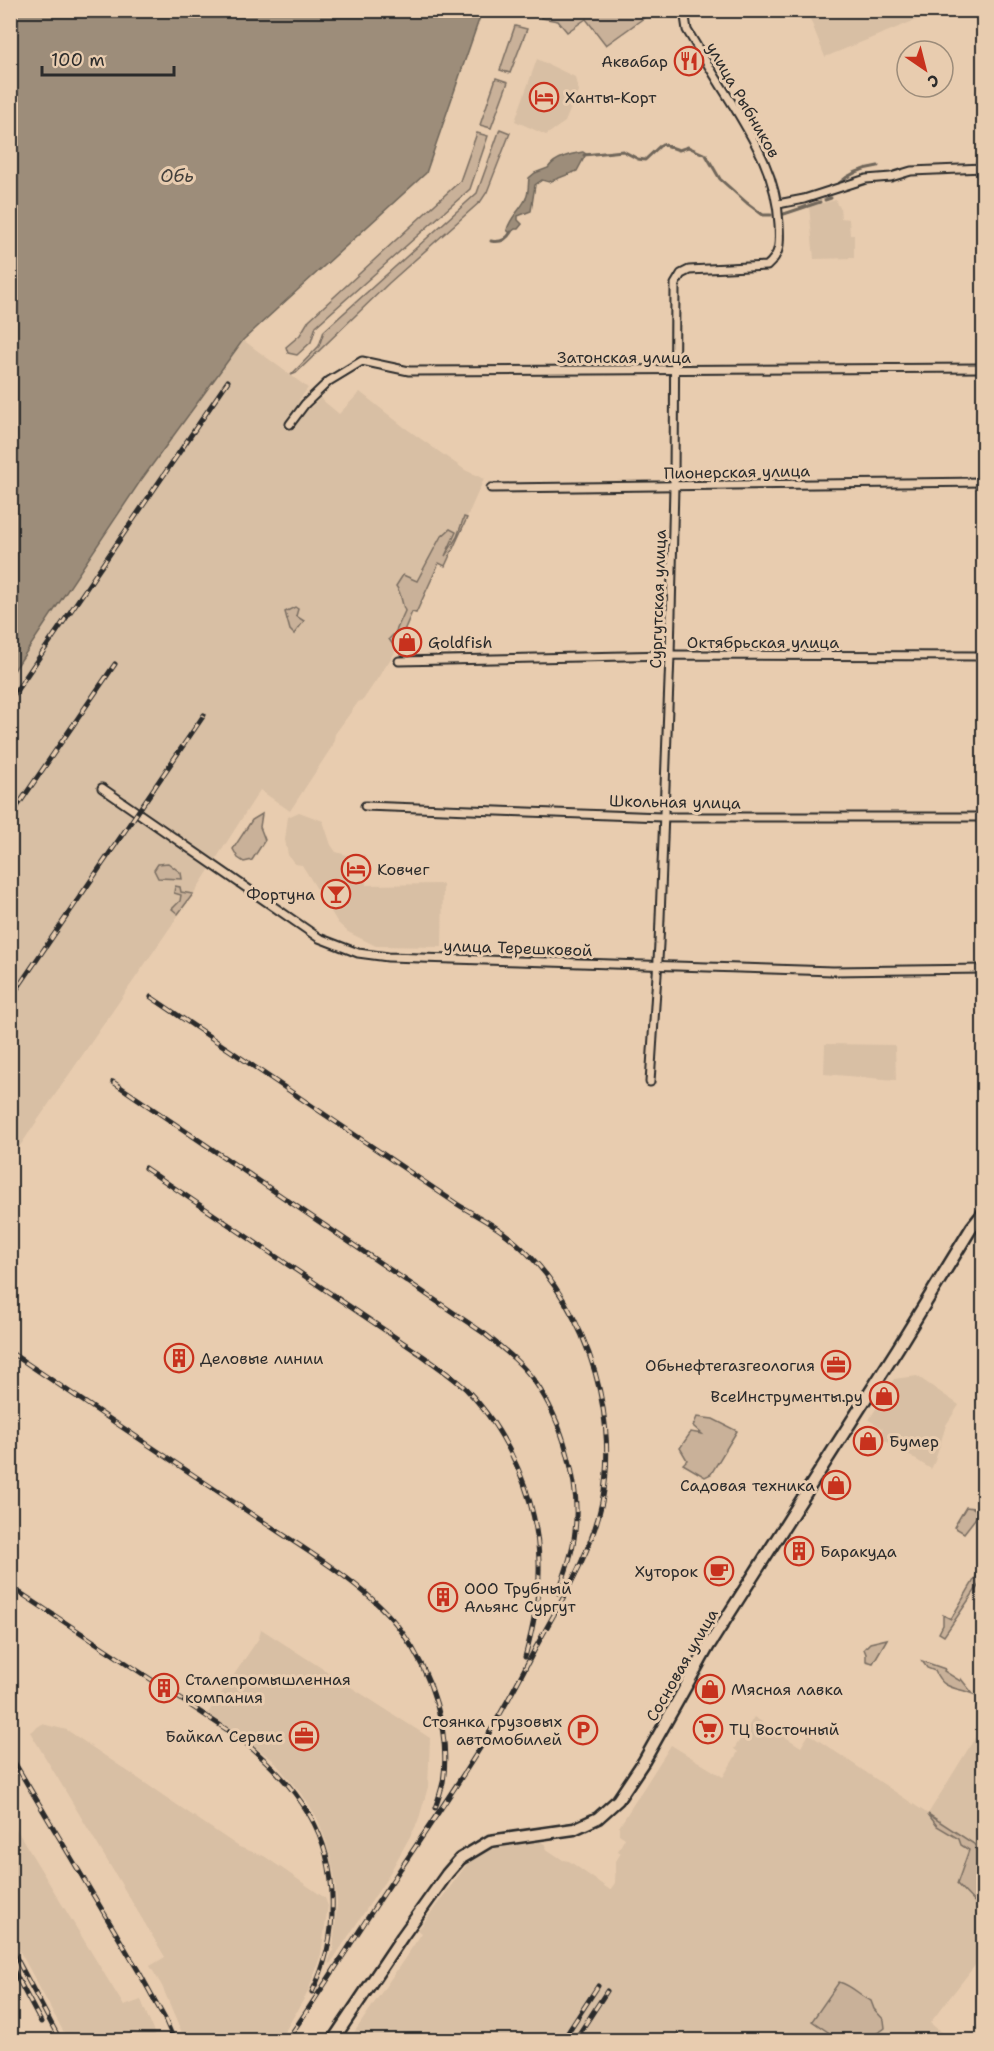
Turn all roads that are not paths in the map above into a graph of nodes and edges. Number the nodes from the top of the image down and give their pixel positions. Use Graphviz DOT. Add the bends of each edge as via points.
graph roads {
  1 [pos="684,10"];
  2 [pos="984,168"];
  3 [pos="778,204"];
  4 [pos="984,368"];
  5 [pos="674,371"];
  6 [pos="290,424"];
  7 [pos="984,482"];
  8 [pos="674,486"];
  9 [pos="491,488"];
  10 [pos="670,655"];
  11 [pos="984,656"];
  12 [pos="399,661"];
  13 [pos="102,788"];
  14 [pos="365,806"];
  15 [pos="662,817"];
  16 [pos="984,817"];
  17 [pos="657,966"];
  18 [pos="984,969"];
  19 [pos="650,1082"];
  20 [pos="983,1210"];
  21 [pos="333,2040"];
  1 -- 3 [label="street, улица Рыбников" via="687,30 761,152"];
  2 -- 3 [label="street" via="911,171 866,179"];
  3 -- 5 [label="street, Сургутская улица" via="780,245 777,258 768,266 690,270 681,274 674,294"];
  4 -- 5 [label="street, Затонская улица"];
  5 -- 6 [label="street, Затонская улица" via="409,371 362,361 329,381"];
  5 -- 8 [label="street, Сургутская улица"];
  7 -- 8 [label="street, Пионерская улица"];
  8 -- 9 [label="street, Пионерская улица"];
  8 -- 10 [label="street, Сургутская улица"];
  10 -- 11 [label="street, Октябрьская улица"];
  10 -- 12 [label="street, Октябрьская улица"];
  10 -- 15 [label="street, Сургутская улица"];
  13 -- 17 [label="street, улица Терешковой" via="292,921 333,945 388,957"];
  14 -- 15 [label="street, Школьная улица"];
  15 -- 16 [label="street, Школьная улица"];
  15 -- 17 [label="street, Сургутская улица"];
  17 -- 18 [label="street, улица Терешковой" via="833,971"];
  17 -- 19 [label="street, Сургутская улица"];
  20 -- 21 [label="main road, Сосновая улица" via="708,1647 618,1800 598,1818 574,1829 490,1841 460,1858"];
}
